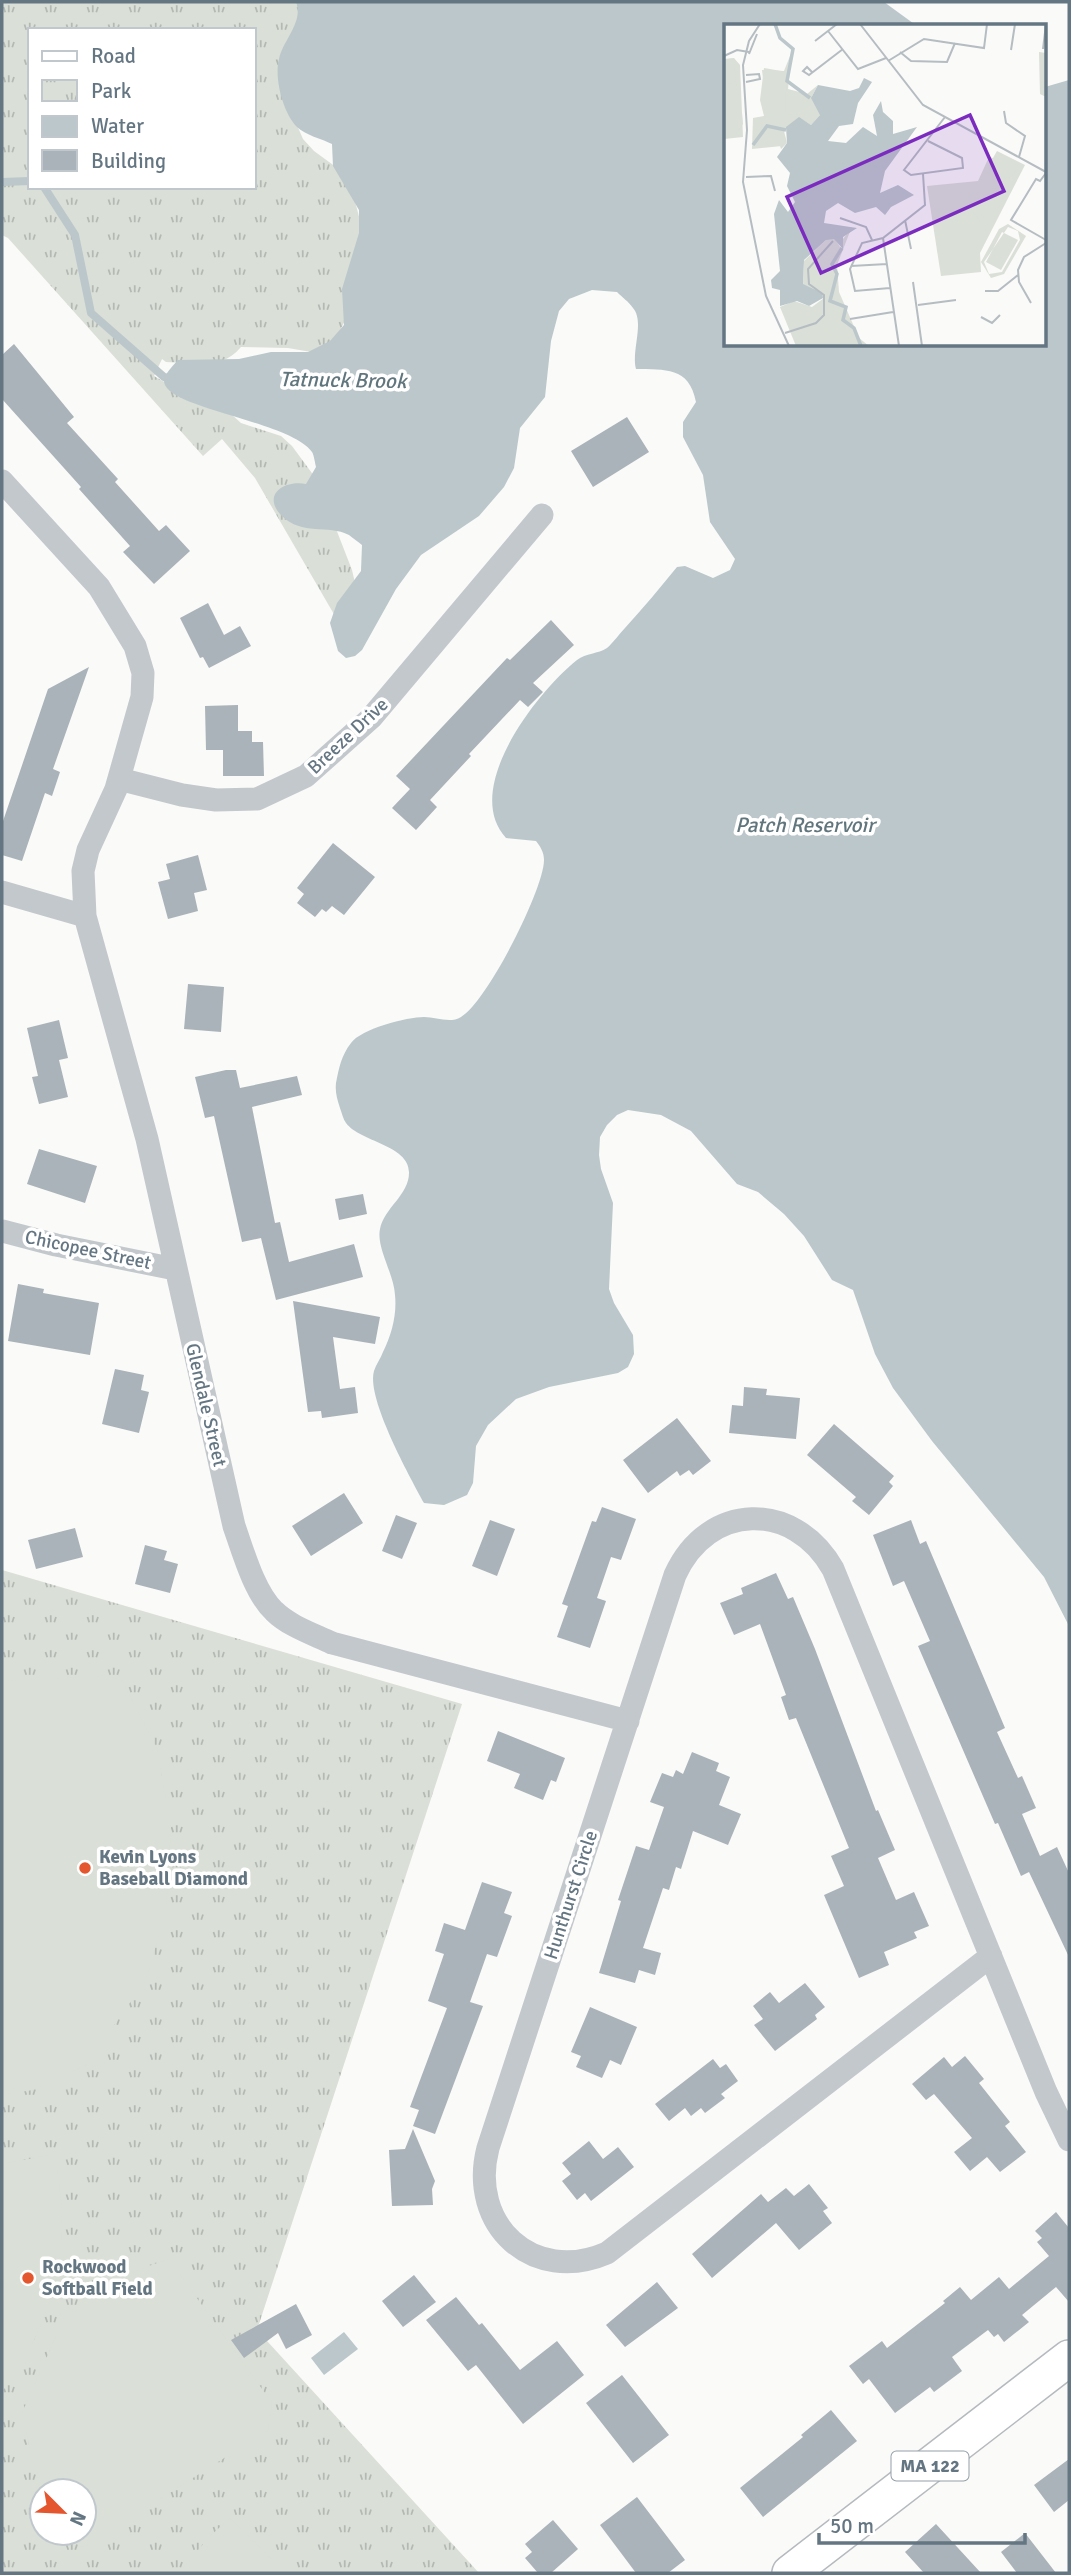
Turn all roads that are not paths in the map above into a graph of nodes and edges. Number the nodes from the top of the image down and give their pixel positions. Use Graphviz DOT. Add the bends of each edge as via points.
graph roads {
  1 [pos="2,481"];
  2 [pos="542,515"];
  3 [pos="119,779"];
  4 [pos="2,892"];
  5 [pos="85,916"];
  6 [pos="2,1231"];
  7 [pos="175,1269"];
  8 [pos="628,1721"];
  9 [pos="991,1956"];
  10 [pos="1069,2140"];
  11 [pos="1069,2358"];
  12 [pos="790,2573"];
  1 -- 3 [label="street, Glendale Street" via="99,587 135,646 142,697"];
  2 -- 3 [label="street, Breeze Drive" via="372,719 306,776 257,799 216,800"];
  3 -- 5 [label="street, Glendale Street" via="88,850 83,871"];
  4 -- 5 [label="street"];
  5 -- 7 [label="street, Glendale Street" via="147,1139"];
  6 -- 7 [label="street, Chicopee Street"];
  7 -- 8 [label="street, Glendale Street" via="234,1526 257,1585 273,1611 332,1643"];
  8 -- 9 [label="street, Hunthurst Circle" via="675,1575 698,1541 723,1525 751,1519 780,1522 806,1535 833,1569"];
  8 -- 9 [label="street, Hunthurst Circle" via="485,2162 484,2189 492,2215 517,2246 555,2262 582,2262 607,2253"];
  9 -- 10 [label="street, Hunthurst Circle"];
  11 -- 12 [label="main road, MA 122"];
}
